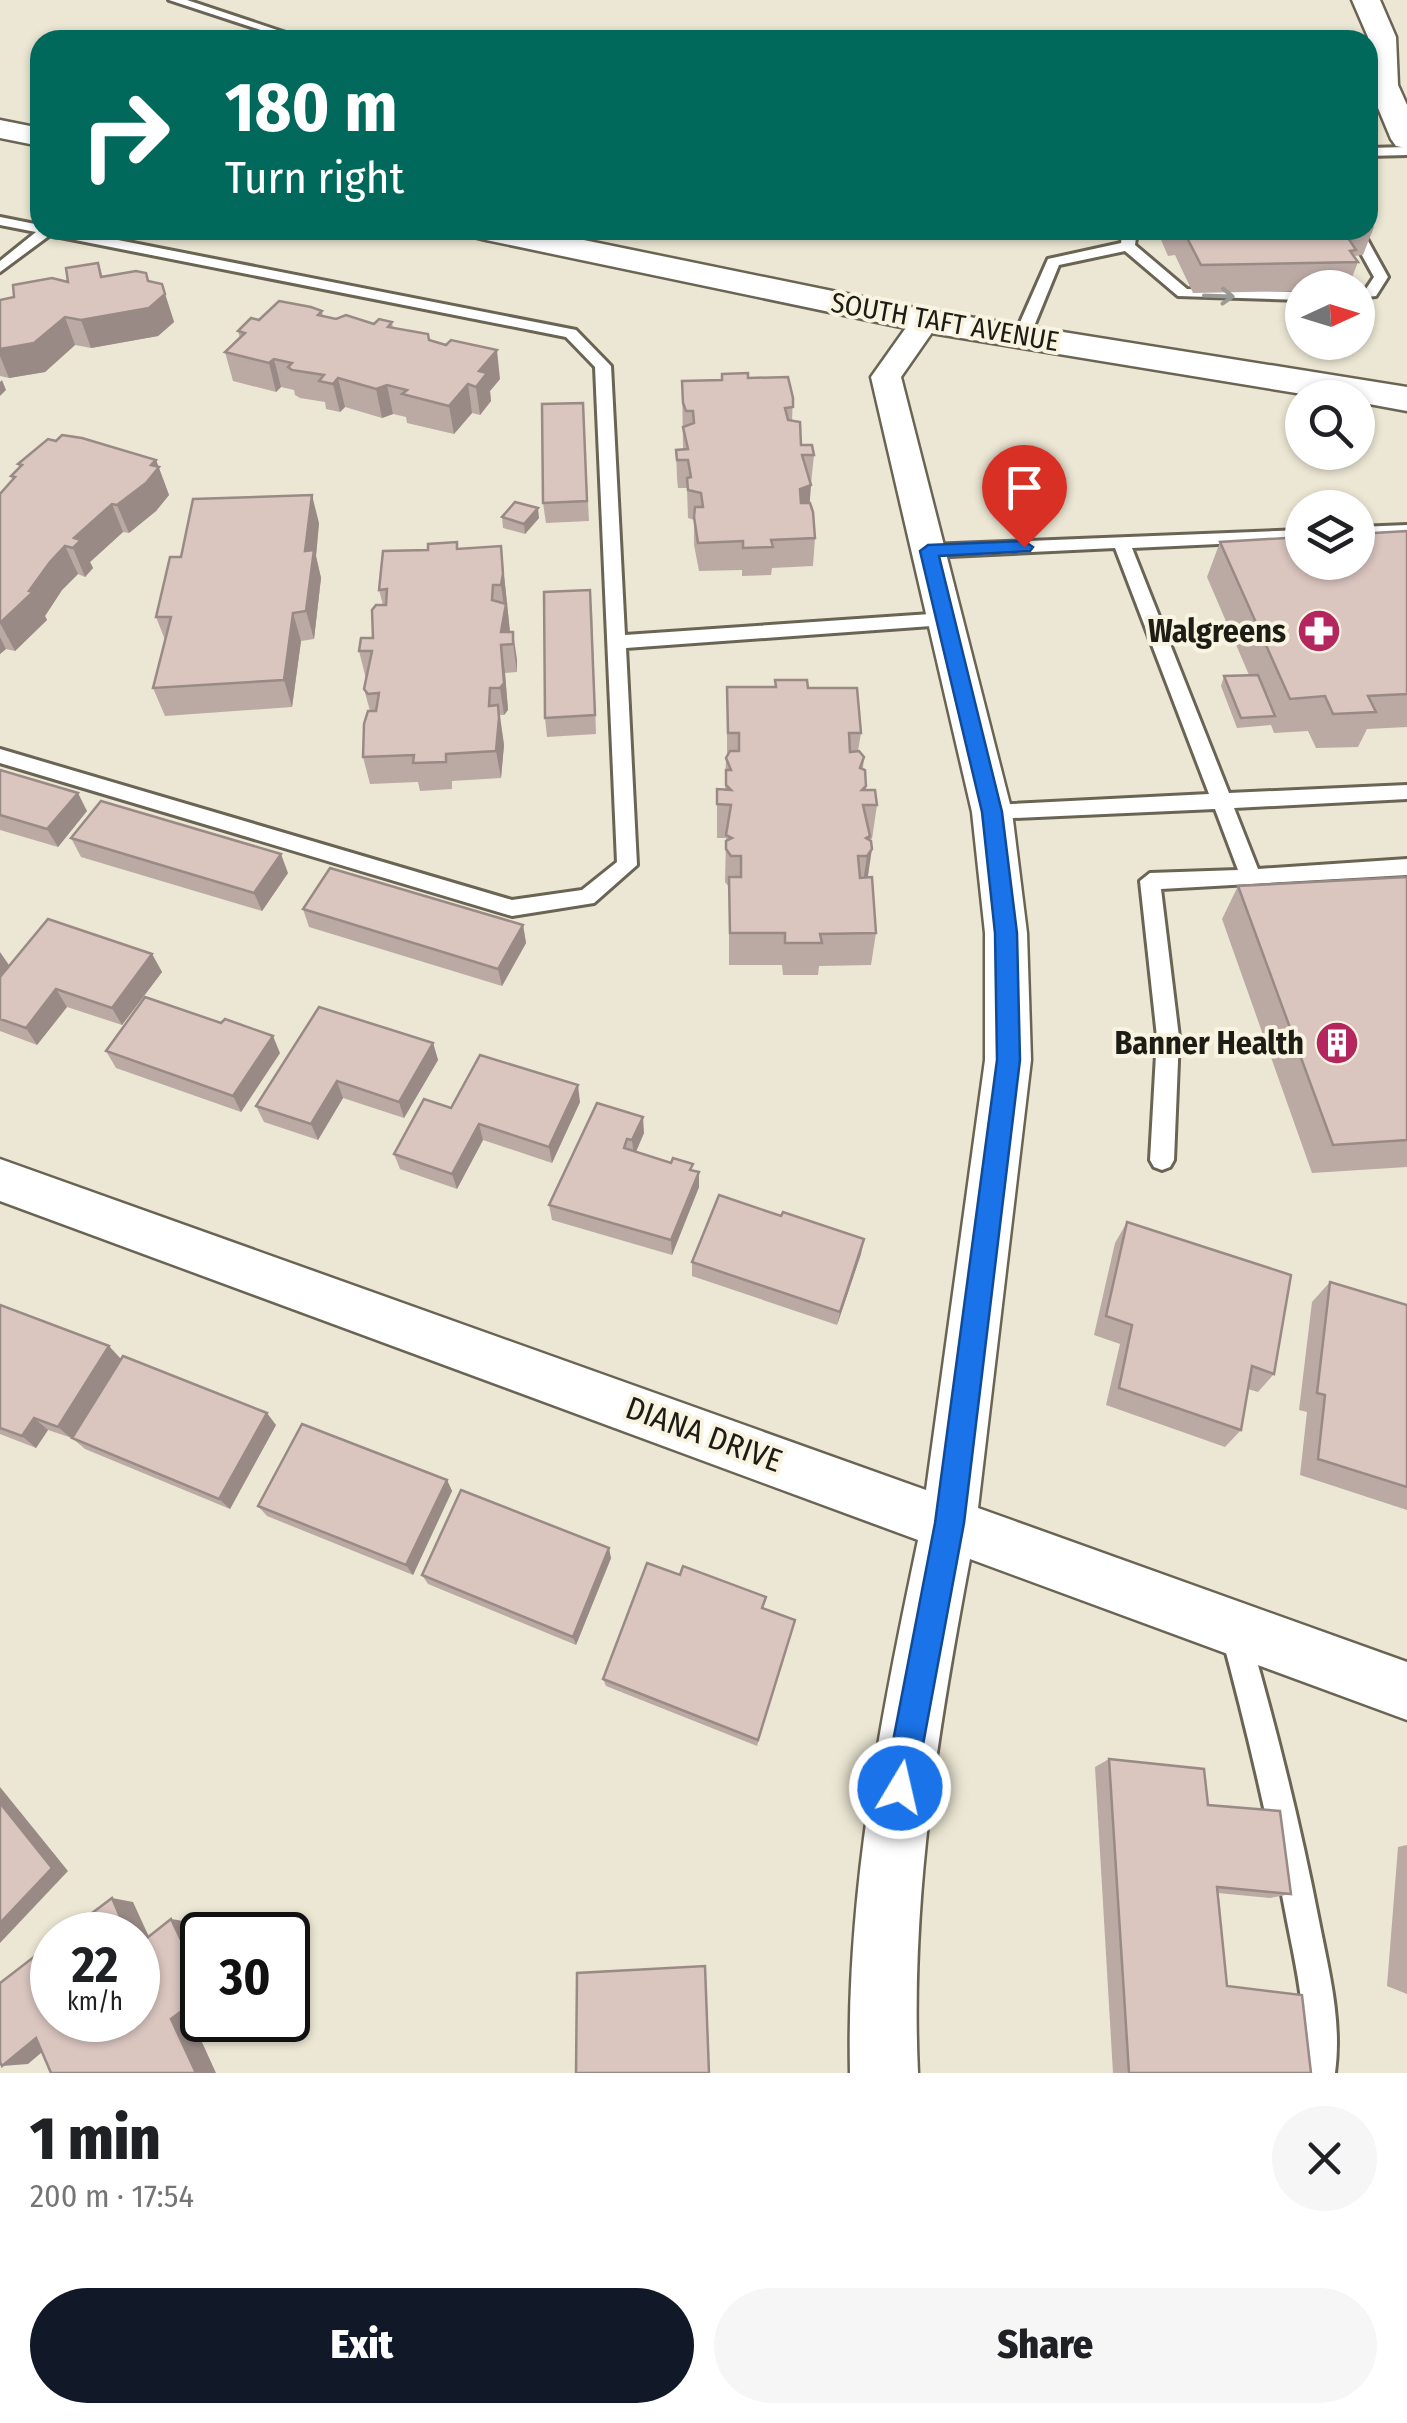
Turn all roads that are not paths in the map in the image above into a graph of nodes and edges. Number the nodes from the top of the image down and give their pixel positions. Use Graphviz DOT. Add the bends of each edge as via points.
graph roads {
  1 [pos="175,0"];
  2 [pos="1345,0"];
  3 [pos="1366,0"];
  4 [pos="270,30"];
  5 [pos="1358,30"];
  6 [pos="1378,74"];
  7 [pos="1384,88"];
  8 [pos="0,129"];
  9 [pos="30,135"];
  10 [pos="1407,139"];
  11 [pos="1407,151"];
  12 [pos="1378,152"];
  13 [pos="0,221"];
  14 [pos="30,227"];
  15 [pos="36,240"];
  16 [pos="93,240"];
  17 [pos="534,240"];
  18 [pos="1123,240"];
  19 [pos="1131,240"];
  20 [pos="1362,240"];
  21 [pos="0,268"];
  22 [pos="1375,287"];
  23 [pos="1285,296"];
  24 [pos="925,321"];
  25 [pos="1022,336"];
  26 [pos="1407,360"];
  27 [pos="1286,380"];
  28 [pos="1308,380"];
  29 [pos="1375,394"];
  30 [pos="1407,399"];
  31 [pos="1375,410"];
  32 [pos="1407,422"];
  33 [pos="1407,530"];
  34 [pos="1375,531"];
  35 [pos="1285,536"];
  36 [pos="1122,543"];
  37 [pos="928,551"];
  38 [pos="945,620"];
  39 [pos="617,642"];
  40 [pos="0,756"];
  41 [pos="1407,792"];
  42 [pos="1221,800"];
  43 [pos="992,812"];
  44 [pos="1407,867"];
  45 [pos="1251,877"];
  46 [pos="1162,1160"];
  47 [pos="0,1180"];
  48 [pos="950,1523"];
  49 [pos="1233,1627"];
  50 [pos="1407,1691"];
  51 [pos="884,2073"];
  52 [pos="1318,2073"];
  1 -- 4 [label="lane"];
  2 -- 5 [label="main road"];
  3 -- 7 [label="main road" via="1382,38"];
  6 -- 7 [label="main road"];
  7 -- 10 [label="main road"];
  8 -- 9 [label="main road"];
  11 -- 12 [label="lane"];
  13 -- 14 [label="lane"];
  15 -- 21 [label="lane"];
  16 -- 39 [label="lane" via="571,333 603,366"];
  17 -- 24 [label="main road, SOUTH TAFT AVENUE"];
  18 -- 25 [label="lane" via="1053,262"];
  19 -- 23 [label="lane, one-way" via="1183,293"];
  20 -- 22 [label="lane" via="1382,277"];
  24 -- 25 [label="main road, SOUTH TAFT AVENUE"];
  24 -- 37 [label="street" via="886,377"];
  25 -- 27 [label="main road, SOUTH TAFT AVENUE"];
  26 -- 28 [label="main road"];
  29 -- 30 [label="main road, SOUTH TAFT AVENUE"];
  31 -- 32 [label="main road"];
  33 -- 34 [label="lane"];
  35 -- 36 [label="lane"];
  36 -- 37 [label="lane"];
  36 -- 42 [label="lane"];
  37 -- 38 [label="street"];
  38 -- 39 [label="lane"];
  38 -- 43 [label="street"];
  39 -- 40 [label="lane" via="627,865 587,897 512,908"];
  41 -- 42 [label="lane"];
  42 -- 43 [label="lane"];
  42 -- 45 [label="lane"];
  43 -- 48 [label="street" via="1006,933 1008,1060"];
  44 -- 45 [label="lane"];
  45 -- 46 [label="lane" via="1150,881 1168,1037"];
  47 -- 48 [label="street, DIANA DRIVE"];
  48 -- 49 [label="street, DIANA DRIVE"];
  48 -- 51 [label="street" via="904,1752 890,1859 881,1988"];
  49 -- 50 [label="street, DIANA DRIVE"];
  49 -- 52 [label="lane" via="1297,1886 1318,2000"];
}
